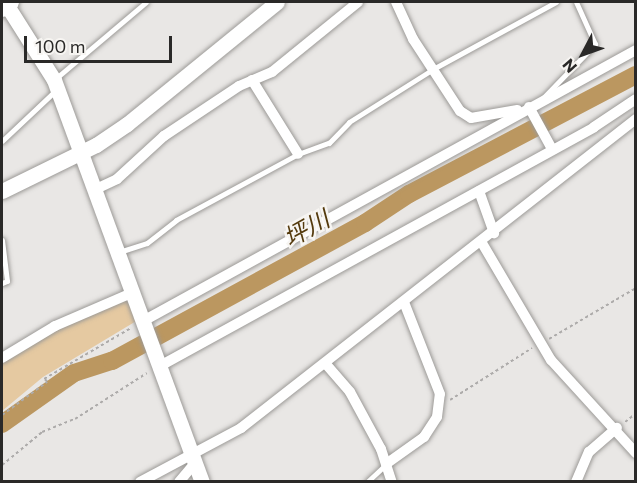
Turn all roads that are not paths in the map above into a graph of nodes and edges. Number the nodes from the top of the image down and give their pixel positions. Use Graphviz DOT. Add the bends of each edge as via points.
graph roads {
  1 [pos="146,2"];
  2 [pos="277,2"];
  3 [pos="358,2"];
  4 [pos="396,2"];
  5 [pos="556,2"];
  6 [pos="576,2"];
  7 [pos="5,4"];
  8 [pos="636,50"];
  9 [pos="433,69"];
  10 [pos="252,80"];
  11 [pos="55,85"];
  12 [pos="636,99"];
  13 [pos="541,100"];
  14 [pos="530,110"];
  15 [pos="636,119"];
  16 [pos="2,141"];
  17 [pos="550,146"];
  18 [pos="82,150"];
  19 [pos="298,154"];
  20 [pos="96,189"];
  21 [pos="2,190"];
  22 [pos="479,191"];
  23 [pos="494,233"];
  24 [pos="2,240"];
  25 [pos="482,243"];
  26 [pos="119,252"];
  27 [pos="2,283"];
  28 [pos="134,292"];
  29 [pos="404,302"];
  30 [pos="146,323"];
  31 [pos="2,358"];
  32 [pos="159,363"];
  33 [pos="325,363"];
  34 [pos="617,428"];
  35 [pos="636,453"];
  36 [pos="194,460"];
  37 [pos="386,464"];
  38 [pos="140,482"];
  39 [pos="179,482"];
  40 [pos="202,482"];
  41 [pos="367,482"];
  42 [pos="392,482"];
  43 [pos="576,482"];
  1 -- 11 [label="lane"];
  2 -- 18 [label="street" via="188,79"];
  3 -- 10 [label="street" via="272,72"];
  4 -- 9 [label="street"];
  5 -- 9 [label="lane"];
  6 -- 13 [label="lane" via="595,44"];
  7 -- 11 [label="street"];
  8 -- 13 [label="street"];
  9 -- 14 [label="street" via="460,111 471,118"];
  9 -- 19 [label="lane" via="350,122 329,143"];
  10 -- 19 [label="street"];
  10 -- 20 [label="street" via="164,136 117,179"];
  11 -- 16 [label="lane"];
  11 -- 18 [label="street"];
  12 -- 17 [label="street"];
  13 -- 14 [label="street"];
  14 -- 17 [label="street"];
  14 -- 30 [label="street"];
  15 -- 23 [label="street"];
  17 -- 22 [label="street"];
  18 -- 20 [label="street"];
  18 -- 21 [label="street"];
  19 -- 26 [label="lane" via="176,220 147,243"];
  20 -- 26 [label="street"];
  22 -- 23 [label="street"];
  22 -- 32 [label="street"];
  23 -- 25 [label="street"];
  24 -- 27 [label="lane" via="7,281"];
  25 -- 29 [label="street"];
  25 -- 34 [label="street" via="551,360"];
  26 -- 28 [label="street"];
  28 -- 30 [label="street"];
  28 -- 31 [label="street" via="56,326"];
  29 -- 33 [label="street"];
  29 -- 37 [label="street" via="440,394 437,417 424,437"];
  30 -- 32 [label="street"];
  32 -- 36 [label="street"];
  33 -- 36 [label="street"];
  33 -- 37 [label="street" via="350,392"];
  34 -- 35 [label="street"];
  34 -- 43 [label="street" via="589,452"];
  36 -- 38 [label="street"];
  36 -- 39 [label="street"];
  36 -- 40 [label="street"];
  37 -- 41 [label="lane"];
  37 -- 42 [label="street"];
}
